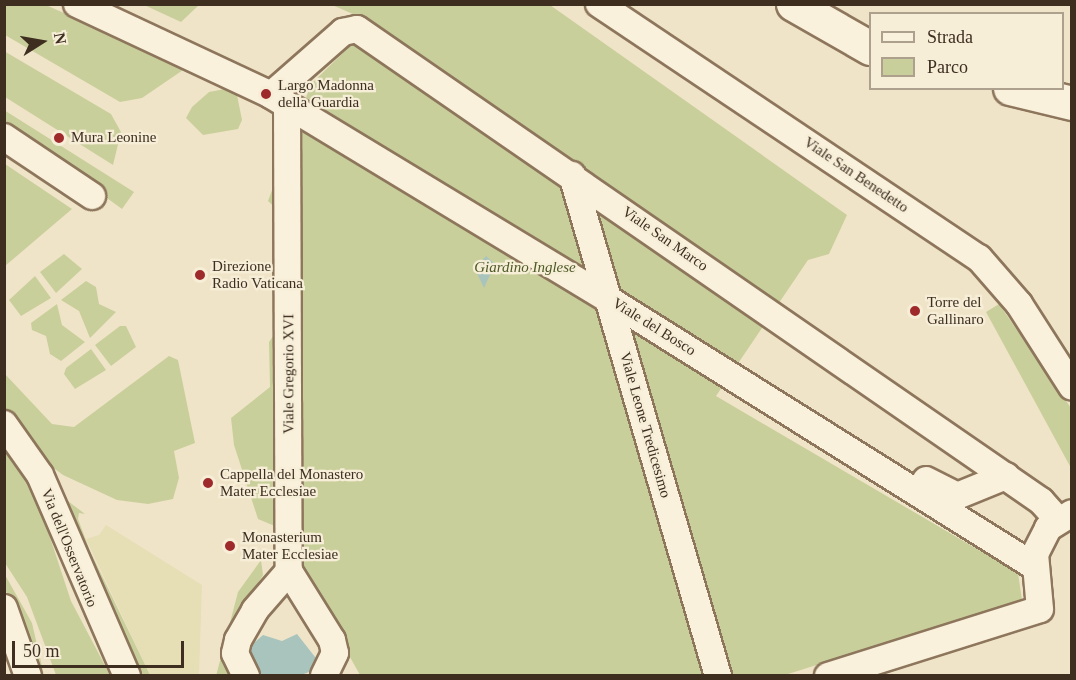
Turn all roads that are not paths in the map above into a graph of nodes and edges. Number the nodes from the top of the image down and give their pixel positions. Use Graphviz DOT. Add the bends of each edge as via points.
graph roads {
  1 [pos="77,4"];
  2 [pos="599,4"];
  3 [pos="793,4"];
  4 [pos="869,47"];
  5 [pos="1018,90"];
  6 [pos="279,100"];
  7 [pos="1071,103"];
  8 [pos="4,136"];
  9 [pos="572,174"];
  10 [pos="92,196"];
  11 [pos="608,299"];
  12 [pos="748,368"];
  13 [pos="1071,387"];
  14 [pos="4,424"];
  15 [pos="1006,476"];
  16 [pos="1065,517"];
  17 [pos="1034,566"];
  18 [pos="289,571"];
  19 [pos="4,608"];
  20 [pos="28,675"];
  21 [pos="127,675"];
  22 [pos="246,675"];
  23 [pos="324,675"];
  24 [pos="718,675"];
  25 [pos="828,675"];
  1 -- 6 [label="street, Viale del Bosco"];
  2 -- 13 [label="street, Viale San Benedetto" via="979,258 1019,304"];
  3 -- 4 [label="street"];
  5 -- 7 [label="street"];
  6 -- 9 [label="street, Viale San Marco" via="343,32 357,29"];
  6 -- 11 [label="street, Viale del Bosco"];
  6 -- 18 [label="street, Viale Gregorio XVI"];
  8 -- 10 [label="street"];
  9 -- 11 [label="street, Viale Leone Tredicesimo"];
  9 -- 15 [label="street, Viale San Marco"];
  11 -- 17 [label="street, Viale del Bosco"];
  11 -- 24 [label="street, Viale Leone Tredicesimo"];
  12 -- 15 [label="street" via="948,494 972,493"];
  14 -- 21 [label="street, Via dell'Osservatorio" via="40,475"];
  15 -- 16 [label="street, Viale San Marco"];
  16 -- 17 [label="street" via="1048,528"];
  17 -- 25 [label="street" via="1040,609"];
  18 -- 22 [label="street" via="255,609 238,640 235,652"];
  18 -- 23 [label="street" via="332,640 335,653"];
  19 -- 20 [label="street"];
}
